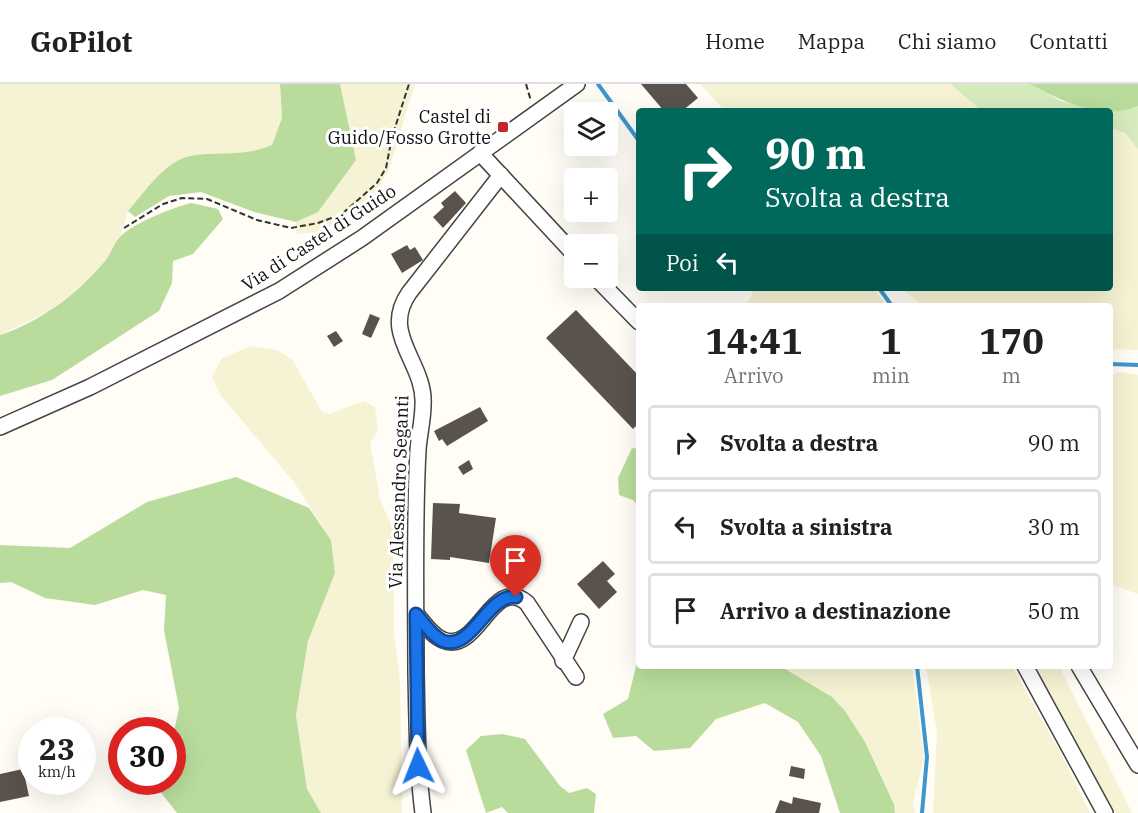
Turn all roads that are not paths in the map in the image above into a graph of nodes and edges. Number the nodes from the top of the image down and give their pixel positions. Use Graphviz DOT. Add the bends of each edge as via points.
graph roads {
  1 [pos="578,84"];
  2 [pos="480,153"];
  3 [pos="501,175"];
  4 [pos="564,243"];
  5 [pos="606,288"];
  6 [pos="636,319"];
  7 [pos="0,427"];
  8 [pos="416,614"];
  9 [pos="581,622"];
  10 [pos="563,661"];
  11 [pos="1027,669"];
  12 [pos="1082,669"];
  13 [pos="576,677"];
  14 [pos="1138,765"];
  15 [pos="423,813"];
  16 [pos="1105,813"];
  1 -- 2 [label="street, Via di Castel di Guido"];
  2 -- 3 [label="street"];
  2 -- 7 [label="street, Via di Castel di Guido" via="362,238 272,295 90,387"];
  3 -- 4 [label="street"];
  3 -- 8 [label="street, Via Alessandro Seganti" via="409,293 399,312 400,335 422,387 423,399 418,458"];
  5 -- 6 [label="street"];
  8 -- 10 [label="street" via="440,639 452,642 467,634 503,598 516,597 527,603"];
  8 -- 15 [label="street, Via Alessandro Seganti"];
  9 -- 10 [label="street"];
  10 -- 13 [label="street"];
  11 -- 16 [label="street"];
  12 -- 14 [label="street"];
}
